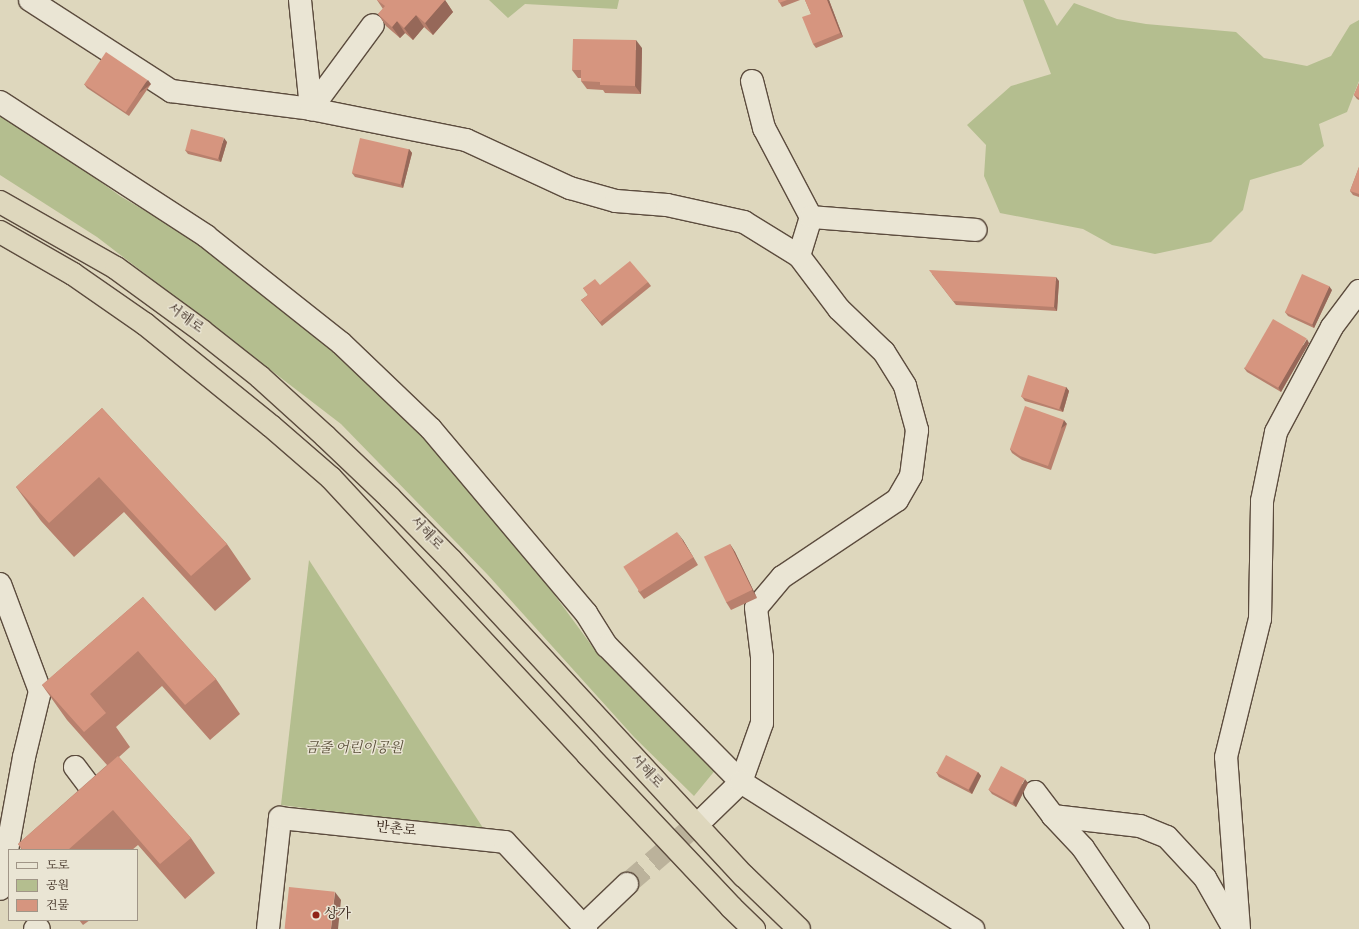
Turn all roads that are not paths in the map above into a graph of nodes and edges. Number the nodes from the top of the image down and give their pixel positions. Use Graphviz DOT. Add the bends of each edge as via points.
graph roads {
  1 [pos="30,0"];
  2 [pos="300,0"];
  3 [pos="373,25"];
  4 [pos="752,81"];
  5 [pos="0,102"];
  6 [pos="311,109"];
  7 [pos="0,202"];
  8 [pos="811,217"];
  9 [pos="975,230"];
  10 [pos="0,232"];
  11 [pos="799,256"];
  12 [pos="1359,291"];
  13 [pos="0,584"];
  14 [pos="58,677"];
  15 [pos="40,691"];
  16 [pos="75,767"];
  17 [pos="740,782"];
  18 [pos="1036,792"];
  19 [pos="70,814"];
  20 [pos="1053,816"];
  21 [pos="706,817"];
  22 [pos="16,849"];
  23 [pos="8,870"];
  24 [pos="627,884"];
  25 [pos="0,889"];
  26 [pos="585,928"];
  27 [pos="35,929"];
  28 [pos="39,929"];
  29 [pos="268,929"];
  30 [pos="754,929"];
  31 [pos="799,929"];
  32 [pos="973,929"];
  33 [pos="1138,929"];
  34 [pos="1234,929"];
  35 [pos="1239,929"];
  1 -- 6 [label="street" via="171,91"];
  2 -- 6 [label="street"];
  3 -- 6 [label="street"];
  4 -- 8 [label="street" via="764,128"];
  5 -- 17 [label="street" via="206,236 341,343 431,429 586,613 607,646"];
  6 -- 11 [label="street" via="466,140 570,188 616,201 667,205 744,222"];
  7 -- 31 [label="highway, 서해로" via="116,268 260,377 325,436 451,560 733,865"];
  8 -- 9 [label="street"];
  8 -- 11 [label="street"];
  10 -- 30 [label="highway, 서해로" via="73,274 145,324 331,478 604,772"];
  11 -- 17 [label="street" via="839,309 884,352 905,386 917,430 911,476 897,500 782,577 756,608 762,657 762,723"];
  12 -- 35 [label="street" via="1332,327 1276,432 1262,501 1260,619 1226,757"];
  13 -- 15 [label="street"];
  14 -- 15 [label="street"];
  15 -- 22 [label="street" via="24,757"];
  16 -- 19 [label="street" via="97,796"];
  17 -- 21 [label="street"];
  17 -- 32 [label="street"];
  18 -- 20 [label="street"];
  20 -- 33 [label="street" via="1083,848"];
  20 -- 34 [label="street" via="1140,826 1167,837 1205,878"];
  23 -- 25 [label="street"];
  24 -- 26 [label="street"];
  26 -- 29 [label="street, 반촌로" via="505,842 280,818"];
  27 -- 28 [label="street"];
}
